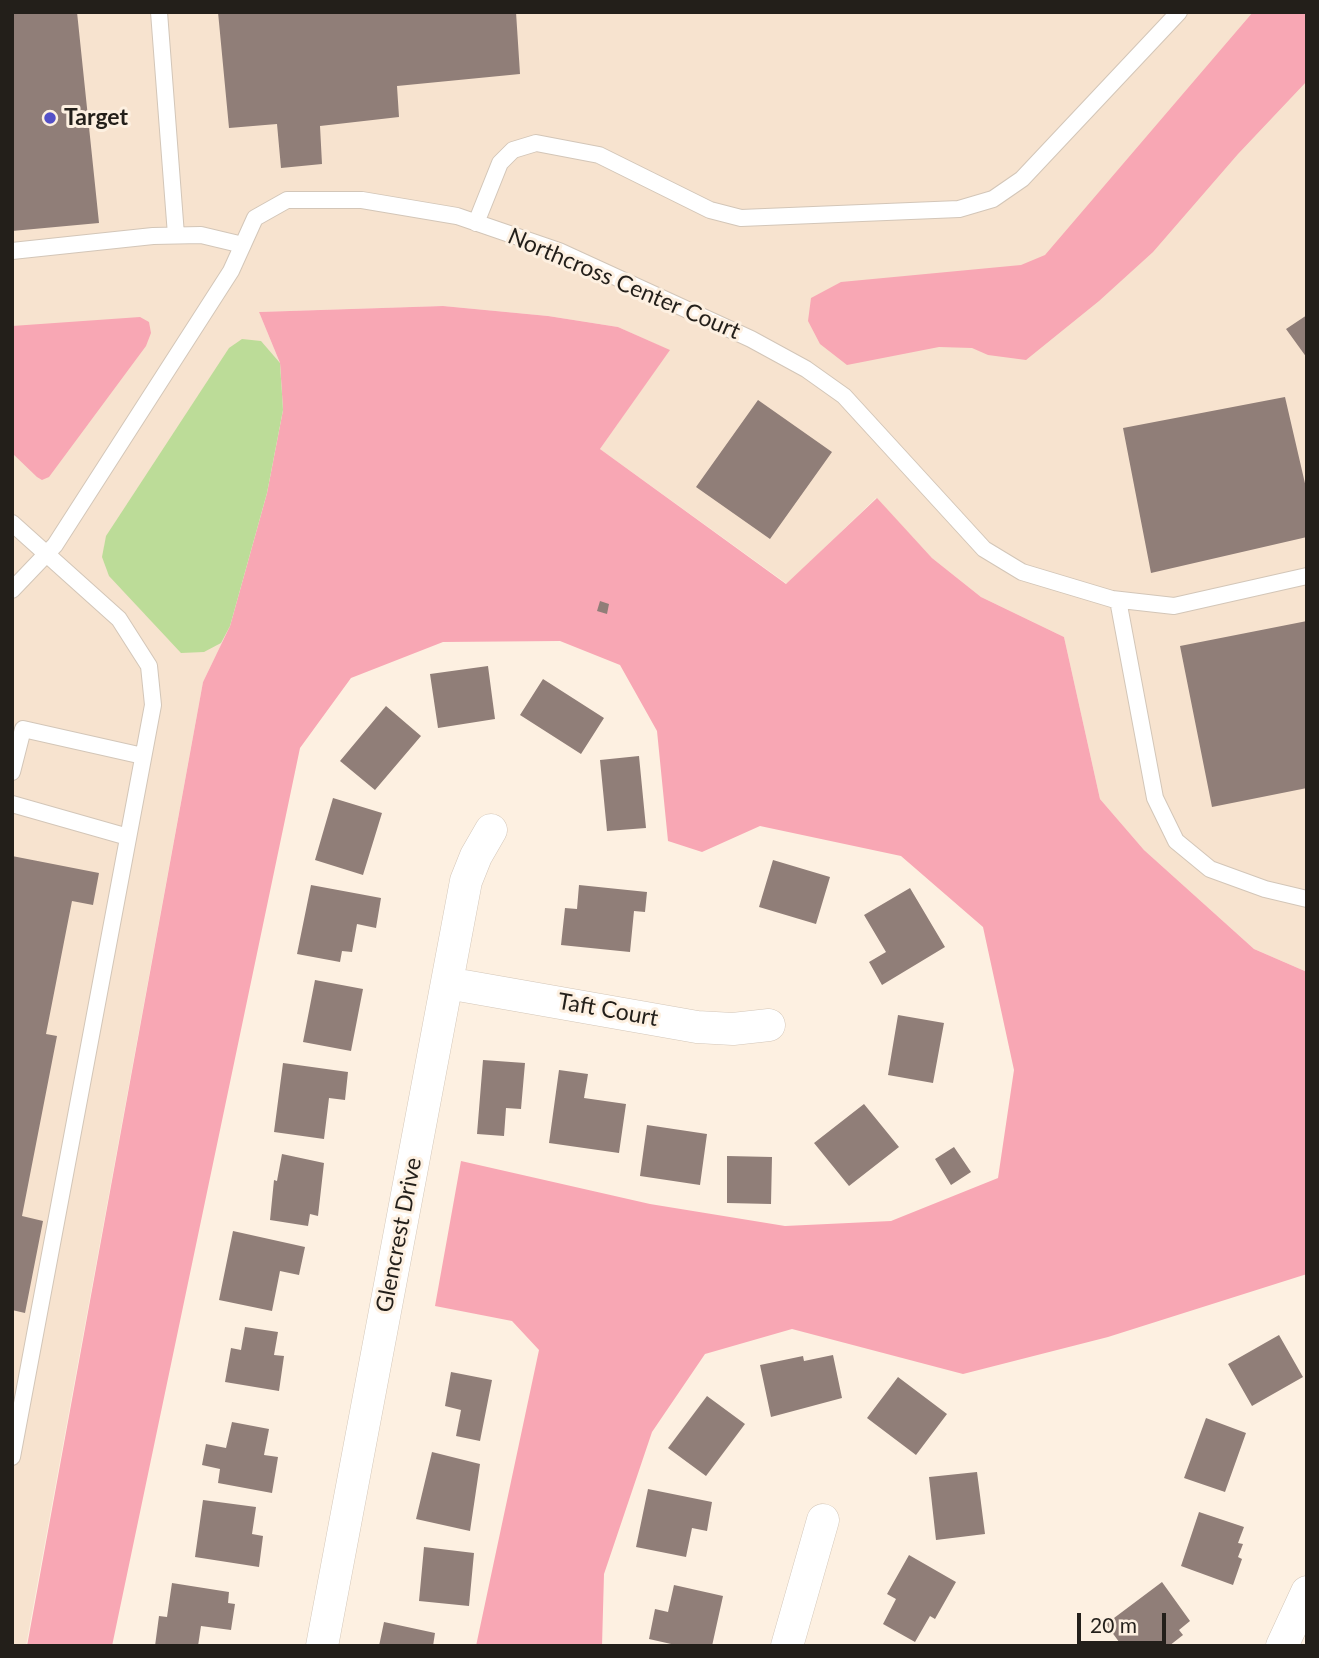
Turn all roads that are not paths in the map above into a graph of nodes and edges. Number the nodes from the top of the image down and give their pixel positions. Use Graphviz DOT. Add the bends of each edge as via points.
graph roads {
  1 [pos="159,12"];
  2 [pos="1179,12"];
  3 [pos="476,223"];
  4 [pos="176,235"];
  5 [pos="243,245"];
  6 [pos="12,251"];
  7 [pos="12,523"];
  8 [pos="46,554"];
  9 [pos="1307,576"];
  10 [pos="12,590"];
  11 [pos="1118,600"];
  12 [pos="143,756"];
  13 [pos="12,772"];
  14 [pos="12,804"];
  15 [pos="491,830"];
  16 [pos="128,837"];
  17 [pos="1307,899"];
  18 [pos="447,983"];
  19 [pos="769,1025"];
  20 [pos="12,1457"];
  21 [pos="822,1520"];
  22 [pos="1307,1592"];
  23 [pos="322,1646"];
  24 [pos="787,1646"];
  25 [pos="1282,1646"];
  1 -- 4 [label="lane"];
  2 -- 3 [label="lane" via="1022,179 993,199 959,209 741,218 710,210 599,155 536,143 513,150 500,163"];
  3 -- 5 [label="lane, Northcross Center Court" via="362,200 287,200 256,218"];
  3 -- 11 [label="lane, Northcross Center Court" via="559,251 648,289 806,369 844,396 984,549 1022,572"];
  4 -- 5 [label="lane" via="201,235"];
  4 -- 6 [label="lane"];
  5 -- 8 [label="lane, Northcross Center Court" via="231,271"];
  7 -- 8 [label="lane"];
  8 -- 10 [label="lane, Northcross Center Court"];
  8 -- 12 [label="lane" via="118,619 149,666 153,705"];
  9 -- 11 [label="lane, Northcross Center Court" via="1174,606"];
  11 -- 17 [label="lane" via="1155,798 1176,841 1210,869"];
  12 -- 13 [label="lane" via="23,729"];
  12 -- 16 [label="lane"];
  14 -- 16 [label="lane"];
  15 -- 18 [label="street, Glencrest Drive" via="466,881"];
  16 -- 20 [label="lane"];
  18 -- 19 [label="street, Taft Court" via="697,1027 733,1030"];
  18 -- 23 [label="street, Glencrest Drive"];
  21 -- 24 [label="street"];
  22 -- 25 [label="street"];
}
